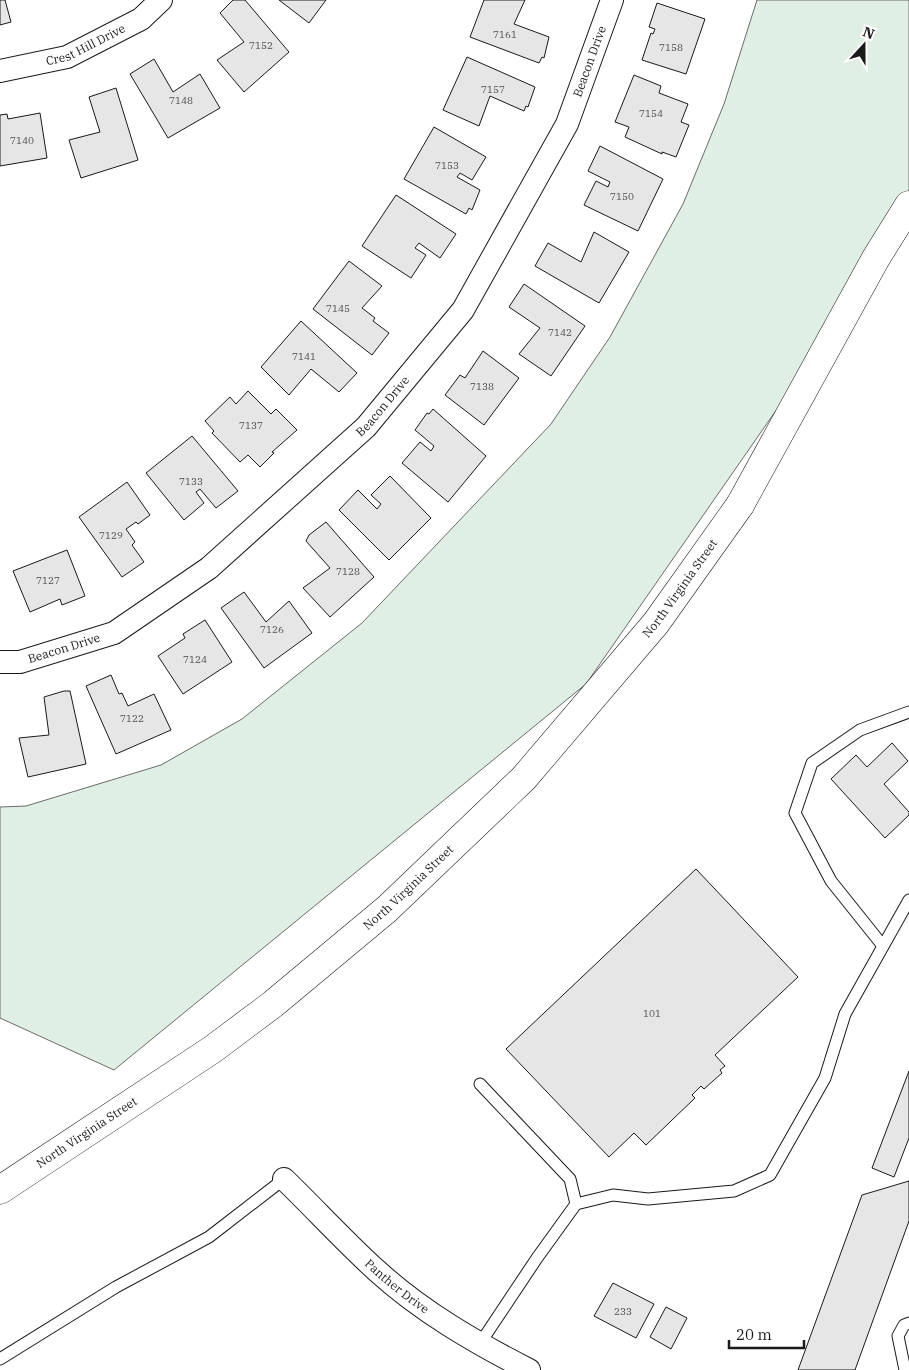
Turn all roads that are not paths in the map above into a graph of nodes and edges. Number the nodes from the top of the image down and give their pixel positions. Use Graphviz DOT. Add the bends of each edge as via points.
graph roads {
  1 [pos="161,0"];
  2 [pos="612,0"];
  3 [pos="0,71"];
  4 [pos="909,205"];
  5 [pos="0,662"];
  6 [pos="909,712"];
  7 [pos="909,900"];
  8 [pos="883,946"];
  9 [pos="480,1084"];
  10 [pos="284,1179"];
  11 [pos="0,1190"];
  12 [pos="576,1204"];
  13 [pos="909,1322"];
  14 [pos="479,1344"];
  15 [pos="0,1359"];
  16 [pos="528,1370"];
  17 [pos="905,1370"];
  1 -- 3 [label="street, Crest Hill Drive" via="141,19 66,57"];
  2 -- 5 [label="street, Beacon Drive" via="568,124 463,310 366,427 209,568 114,633 20,662"];
  4 -- 11 [label="main road, North Virginia Street" via="876,258 740,505 656,624 524,778 387,908 273,1004 213,1049"];
  6 -- 8 [label="lane" via="860,730 812,762 794,813 831,880"];
  7 -- 8 [label="lane"];
  8 -- 12 [label="lane" via="845,1014 825,1078 770,1175 734,1190 648,1199 612,1195"];
  9 -- 12 [label="lane" via="570,1179"];
  10 -- 14 [label="street, Panther Drive" via="376,1270 426,1310"];
  10 -- 15 [label="lane" via="209,1237 116,1287"];
  12 -- 14 [label="lane"];
  13 -- 17 [label="lane" via="898,1336"];
  14 -- 16 [label="street, Panther Drive"];
}
